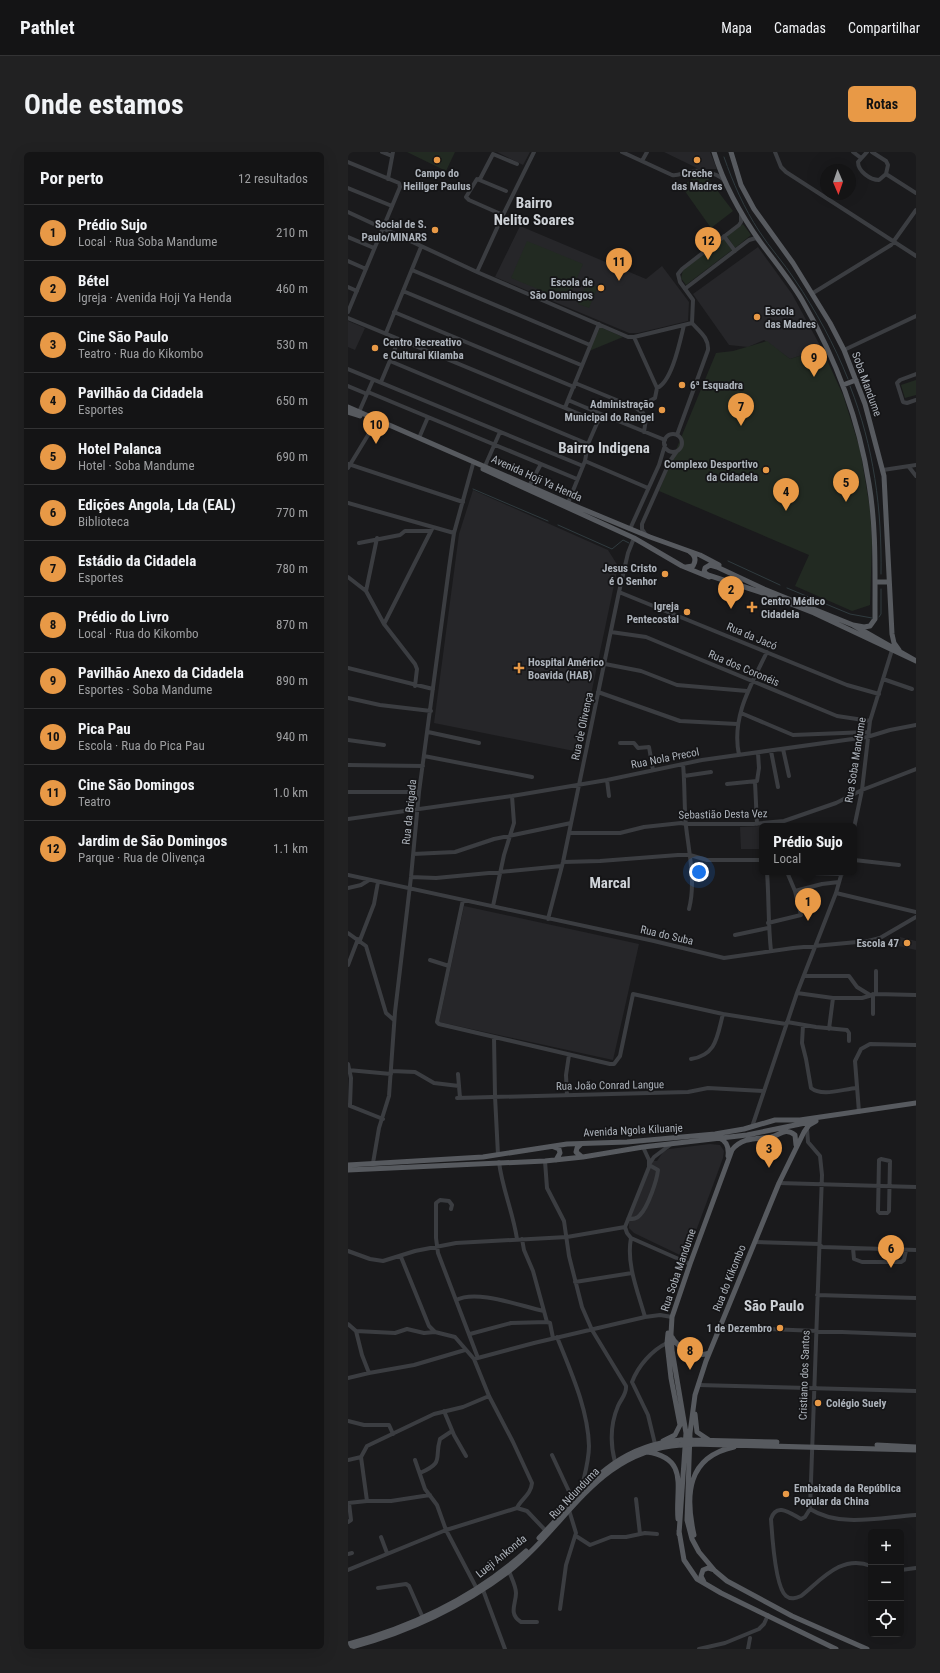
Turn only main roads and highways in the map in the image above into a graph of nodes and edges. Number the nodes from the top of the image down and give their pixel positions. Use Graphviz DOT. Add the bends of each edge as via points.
graph roads {
  1 [pos="717,152"];
  2 [pos="731,152"];
  3 [pos="855,381"];
  4 [pos="844,385"];
  5 [pos="348,407"];
  6 [pos="348,412"];
  7 [pos="690,551"];
  8 [pos="682,566"];
  9 [pos="734,575"];
  10 [pos="727,581"];
  11 [pos="875,582"];
  12 [pos="889,582"];
  13 [pos="853,624"];
  14 [pos="899,650"];
  15 [pos="916,661"];
  16 [pos="916,1104"];
  17 [pos="816,1121"];
  18 [pos="717,1138"];
  19 [pos="582,1144"];
  20 [pos="553,1147"];
  21 [pos="795,1149"];
  22 [pos="583,1157"];
  23 [pos="556,1160"];
  24 [pos="728,1160"];
  25 [pos="348,1165"];
  26 [pos="348,1170"];
  27 [pos="672,1324"];
  28 [pos="671,1334"];
  29 [pos="670,1352"];
  30 [pos="709,1353"];
  31 [pos="705,1364"];
  32 [pos="698,1386"];
  33 [pos="711,1440"];
  34 [pos="692,1442"];
  35 [pos="681,1443"];
  36 [pos="657,1444"];
  37 [pos="742,1445"];
  38 [pos="811,1445"];
  39 [pos="916,1447"];
  40 [pos="643,1450"];
  41 [pos="916,1450"];
  42 [pos="679,1534"];
  43 [pos="710,1566"];
  44 [pos="715,1571"];
  45 [pos="705,1584"];
  46 [pos="480,1589"];
  47 [pos="348,1644"];
  48 [pos="348,1648"];
  49 [pos="836,1649"];
  50 [pos="867,1649"];
  1 -- 4 [label="main road" via="725,182 740,210 801,300"];
  2 -- 3 [label="main road, Soba Mandume" via="741,185 754,209 813,293 844,350"];
  3 -- 4 [label="main road"];
  3 -- 12 [label="main road, Soba Mandume" via="865,404 882,470 886,501"];
  4 -- 11 [label="main road" via="858,429 869,479 874,522"];
  5 -- 7 [label="main road, Avenida Hoji Ya Henda" via="568,503"];
  6 -- 8 [label="main road, Avenida Hoji Ya Henda" via="473,464 634,538"];
  7 -- 8 [label="main road" via="695,557 694,564 690,567"];
  7 -- 9 [label="main road, Avenida Hoji Ya Henda" via="720,565"];
  8 -- 10 [label="main road, Avenida Hoji Ya Henda"];
  9 -- 10 [label="main road" via="713,565 705,568 706,574"];
  9 -- 13 [label="main road"];
  10 -- 15 [label="main road" via="814,613"];
  11 -- 12 [label="main road"];
  11 -- 13 [label="main road" via="874,622 867,627"];
  12 -- 14 [label="main road, Soba Mandume" via="892,634"];
  13 -- 14 [label="main road"];
  14 -- 15 [label="main road"];
  16 -- 17 [label="main road, Avenida Ngola Kiluanje"];
  16 -- 19 [label="main road, Avenida Ngola Kiluanje" via="800,1120 779,1120 722,1134"];
  17 -- 18 [label="main road, Avenida Ngola Kiluanje" via="777,1130"];
  17 -- 21 [label="main road" via="807,1127"];
  18 -- 22 [label="main road, Avenida Ngola Kiluanje"];
  18 -- 24 [label="main road" via="728,1146"];
  19 -- 20 [label="main road, Avenida Ngola Kiluanje"];
  19 -- 22 [label="main road" via="576,1152"];
  20 -- 23 [label="main road" via="560,1151"];
  20 -- 25 [label="main road, Avenida Ngola Kiluanje" via="498,1155"];
  21 -- 24 [label="main road, Rua Soba Mandume" via="795,1134 785,1131 774,1136 740,1142 732,1150"];
  21 -- 30 [label="main road, Rua do Kikombo"];
  22 -- 23 [label="main road, Avenida Ngola Kiluanje"];
  23 -- 26 [label="main road, Avenida Ngola Kiluanje"];
  24 -- 27 [label="main road, Rua Soba Mandume" via="690,1264 672,1317"];
  27 -- 28 [label="main road, Rua Soba Mandume"];
  27 -- 29 [label="main road" via="668,1331 667,1343"];
  28 -- 29 [label="main road, Rua Soba Mandume"];
  28 -- 30 [label="main road" via="679,1346 702,1355"];
  29 -- 31 [label="main road" via="681,1348 701,1356"];
  29 -- 36 [label="main road" via="671,1378 680,1425 675,1435"];
  29 -- 42 [label="main road, Rua Soba Mandume" via="686,1433"];
  30 -- 31 [label="main road, Rua do Kikombo"];
  31 -- 32 [label="main road, Rua do Kikombo"];
  32 -- 33 [label="main road" via="696,1428 700,1435"];
  32 -- 43 [label="main road, Rua do Kikombo" via="692,1418 687,1520 692,1539"];
  33 -- 34 [label="main road, Rua Ndunduma"];
  33 -- 38 [label="main road, Rua Ndunduma"];
  34 -- 35 [label="main road, Rua Ndunduma, bridge"];
  34 -- 37 [label="main road, Rua Ndunduma"];
  35 -- 36 [label="main road, Rua Ndunduma"];
  35 -- 40 [label="main road, Rua Ndunduma"];
  36 -- 40 [label="main road, Rua Ndunduma"];
  37 -- 38 [label="main road, Rua Ndunduma"];
  37 -- 43 [label="main road" via="709,1456 697,1469 692,1481 690,1512 694,1535"];
  38 -- 39 [label="main road, Rua Ndunduma"];
  38 -- 41 [label="main road, Rua Ndunduma"];
  40 -- 42 [label="main road" via="662,1456 675,1467 679,1480"];
  40 -- 46 [label="main road, Rua Ndunduma" via="592,1485 542,1541 509,1571"];
  40 -- 46 [label="main road, Lueji Ankonda" via="615,1462 581,1491 546,1531"];
  42 -- 45 [label="main road" via="684,1560 694,1576"];
  43 -- 44 [label="main road"];
  44 -- 45 [label="main road" via="708,1568 703,1570 701,1576"];
  44 -- 50 [label="main road" via="756,1598"];
  45 -- 49 [label="main road"];
  46 -- 47 [label="main road, Lueji Ankonda" via="423,1618"];
  46 -- 48 [label="main road, Rua Ndunduma" via="425,1622 378,1640"];
}
